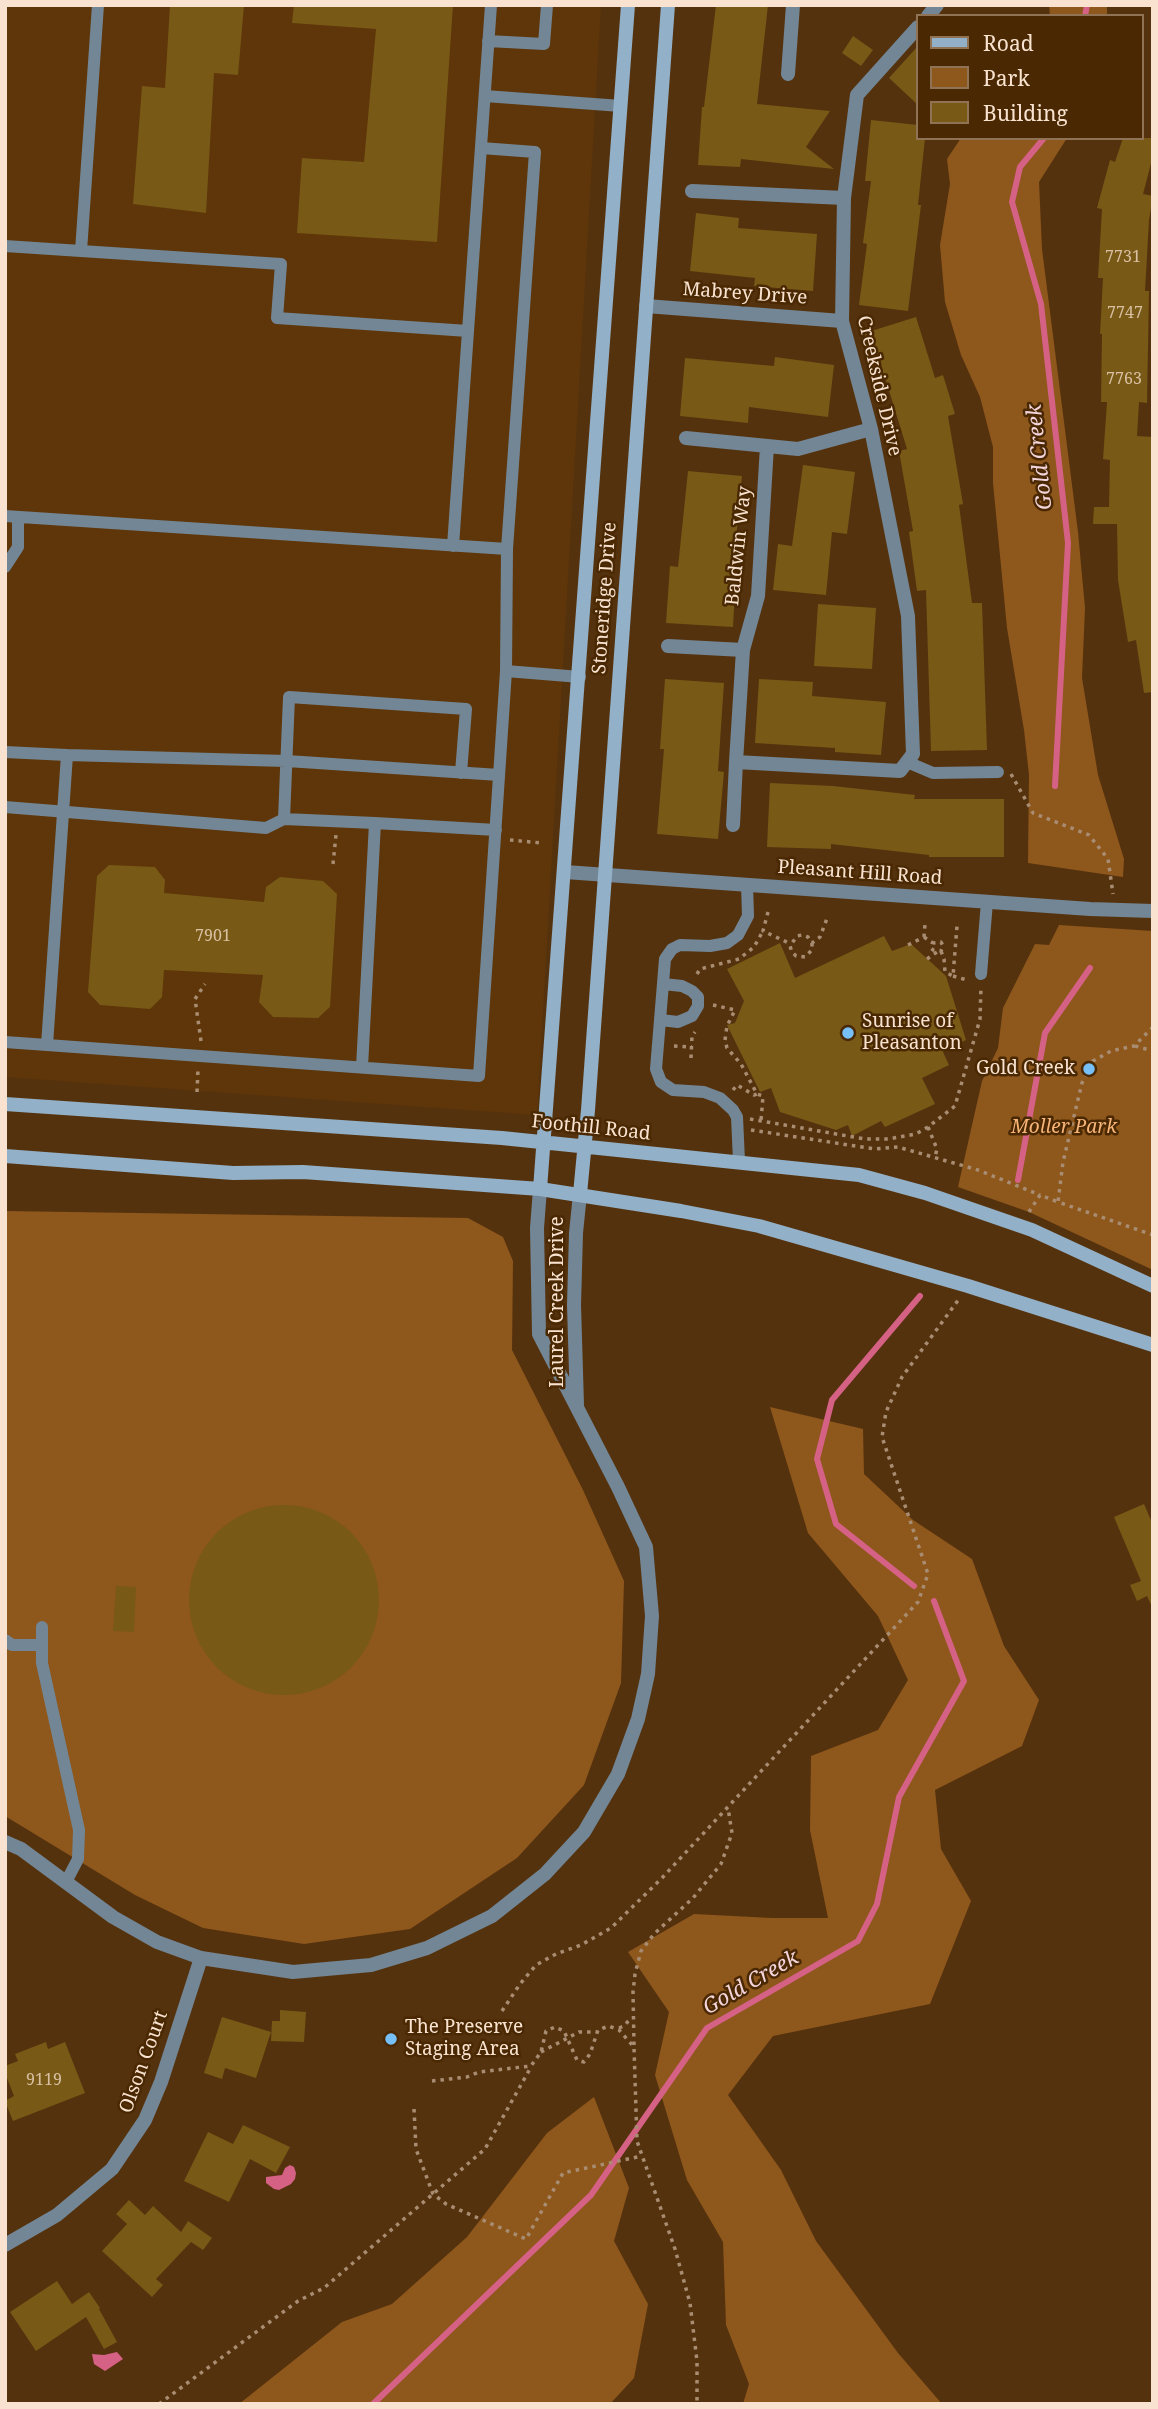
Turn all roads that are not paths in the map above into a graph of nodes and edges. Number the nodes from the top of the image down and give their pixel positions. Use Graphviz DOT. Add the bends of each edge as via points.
graph roads {
  1 [pos="98,5"];
  2 [pos="491,5"];
  3 [pos="547,5"];
  4 [pos="628,5"];
  5 [pos="668,5"];
  6 [pos="793,5"];
  7 [pos="916,29"];
  8 [pos="488,40"];
  9 [pos="788,74"];
  10 [pos="485,96"];
  11 [pos="621,106"];
  12 [pos="481,148"];
  13 [pos="692,191"];
  14 [pos="844,198"];
  15 [pos="5,246"];
  16 [pos="81,251"];
  17 [pos="646,306"];
  18 [pos="842,321"];
  19 [pos="468,331"];
  20 [pos="872,429"];
  21 [pos="686,438"];
  22 [pos="767,446"];
  23 [pos="12,517"];
  24 [pos="453,546"];
  25 [pos="507,550"];
  26 [pos="5,567"];
  27 [pos="668,646"];
  28 [pos="743,650"];
  29 [pos="506,671"];
  30 [pos="580,677"];
  31 [pos="5,752"];
  32 [pos="67,755"];
  33 [pos="287,761"];
  34 [pos="736,762"];
  35 [pos="903,766"];
  36 [pos="998,772"];
  37 [pos="461,773"];
  38 [pos="499,775"];
  39 [pos="5,807"];
  40 [pos="62,810"];
  41 [pos="284,819"];
  42 [pos="375,823"];
  43 [pos="733,825"];
  44 [pos="496,830"];
  45 [pos="565,872"];
  46 [pos="604,874"];
  47 [pos="747,884"];
  48 [pos="987,902"];
  49 [pos="1153,911"];
  50 [pos="982,974"];
  51 [pos="663,984"];
  52 [pos="660,1020"];
  53 [pos="5,1042"];
  54 [pos="47,1045"];
  55 [pos="362,1068"];
  56 [pos="5,1104"];
  57 [pos="544,1143"];
  58 [pos="584,1147"];
  59 [pos="5,1156"];
  60 [pos="739,1161"];
  61 [pos="540,1189"];
  62 [pos="580,1194"];
  63 [pos="1153,1286"];
  64 [pos="1153,1345"];
  65 [pos="577,1410"];
  66 [pos="42,1628"];
  67 [pos="5,1640"];
  68 [pos="42,1645"];
  69 [pos="5,1842"];
  70 [pos="66,1882"];
  71 [pos="201,1958"];
  72 [pos="5,2245"];
  1 -- 16 [label="lane"];
  2 -- 8 [label="lane"];
  3 -- 8 [label="lane" via="544,44"];
  4 -- 11 [label="main road, Stoneridge Drive"];
  5 -- 17 [label="main road, Stoneridge Drive"];
  6 -- 9 [label="street"];
  7 -- 14 [label="street, Creekside Drive" via="857,95"];
  8 -- 10 [label="lane"];
  10 -- 11 [label="lane"];
  10 -- 12 [label="lane"];
  11 -- 30 [label="main road, Stoneridge Drive"];
  12 -- 19 [label="lane"];
  12 -- 25 [label="lane" via="535,152"];
  13 -- 14 [label="street"];
  14 -- 18 [label="street, Creekside Drive"];
  15 -- 16 [label="lane"];
  16 -- 19 [label="lane" via="281,264 277,318"];
  17 -- 18 [label="street, Mabrey Drive"];
  17 -- 46 [label="main road, Stoneridge Drive"];
  18 -- 20 [label="street, Creekside Drive"];
  19 -- 24 [label="lane"];
  20 -- 22 [label="street" via="798,449"];
  20 -- 35 [label="street, Creekside Drive" via="908,616 913,754"];
  21 -- 22 [label="street"];
  22 -- 28 [label="street, Baldwin Way" via="758,596"];
  23 -- 24 [label="lane"];
  23 -- 26 [label="lane" via="18,547"];
  24 -- 25 [label="lane"];
  25 -- 29 [label="lane"];
  27 -- 28 [label="street"];
  28 -- 34 [label="street, Baldwin Way"];
  29 -- 30 [label="lane"];
  29 -- 38 [label="lane"];
  30 -- 45 [label="main road, Stoneridge Drive"];
  31 -- 32 [label="lane"];
  32 -- 33 [label="lane"];
  32 -- 40 [label="lane"];
  33 -- 37 [label="lane"];
  33 -- 37 [label="lane" via="289,697 466,709"];
  33 -- 41 [label="lane"];
  34 -- 35 [label="street"];
  34 -- 43 [label="street, Baldwin Way"];
  35 -- 36 [label="lane" via="933,773"];
  37 -- 38 [label="lane"];
  38 -- 44 [label="lane"];
  39 -- 40 [label="lane"];
  40 -- 41 [label="lane" via="266,828"];
  40 -- 54 [label="lane"];
  41 -- 42 [label="lane"];
  42 -- 44 [label="lane"];
  42 -- 55 [label="lane"];
  44 -- 55 [label="lane" via="479,1076"];
  45 -- 46 [label="street, Pleasant Hill Road"];
  45 -- 57 [label="main road, Stoneridge Drive"];
  46 -- 47 [label="street, Pleasant Hill Road"];
  46 -- 58 [label="main road, Stoneridge Drive"];
  47 -- 48 [label="street, Pleasant Hill Road"];
  47 -- 51 [label="lane" via="748,916 738,935 727,943 672,949 665,959"];
  48 -- 49 [label="street, Pleasant Hill Road"];
  48 -- 50 [label="lane"];
  51 -- 52 [label="lane"];
  51 -- 52 [label="lane" via="692,991 698,1006 692,1016 678,1022"];
  52 -- 60 [label="lane" via="656,1069 661,1082 673,1090 705,1092 733,1110"];
  53 -- 54 [label="lane"];
  54 -- 55 [label="lane"];
  56 -- 57 [label="main road, Foothill Road"];
  57 -- 58 [label="main road, Foothill Road"];
  57 -- 61 [label="main road, Stoneridge Drive"];
  58 -- 60 [label="main road, Foothill Road"];
  58 -- 62 [label="main road, Stoneridge Drive"];
  59 -- 61 [label="main road"];
  60 -- 63 [label="main road, Foothill Road" via="859,1175 925,1193 1019,1225"];
  61 -- 62 [label="main road"];
  61 -- 65 [label="street, Laurel Creek Drive" via="539,1334"];
  62 -- 64 [label="main road" via="759,1226"];
  62 -- 65 [label="street, Laurel Creek Drive" via="574,1306"];
  65 -- 71 [label="street, Laurel Creek Drive" via="646,1547 652,1616 648,1674 638,1719 618,1774 584,1832 545,1874 492,1916 427,1948 371,1965 293,1972"];
  66 -- 68 [label="lane"];
  67 -- 68 [label="lane" via="12,1645"];
  68 -- 70 [label="lane" via="42,1663 79,1830 78,1859"];
  69 -- 70 [label="street, Laurel Creek Drive"];
  70 -- 71 [label="street, Laurel Creek Drive" via="113,1917"];
  71 -- 72 [label="street, Olson Court" via="145,2120 112,2169 57,2215"];
}
